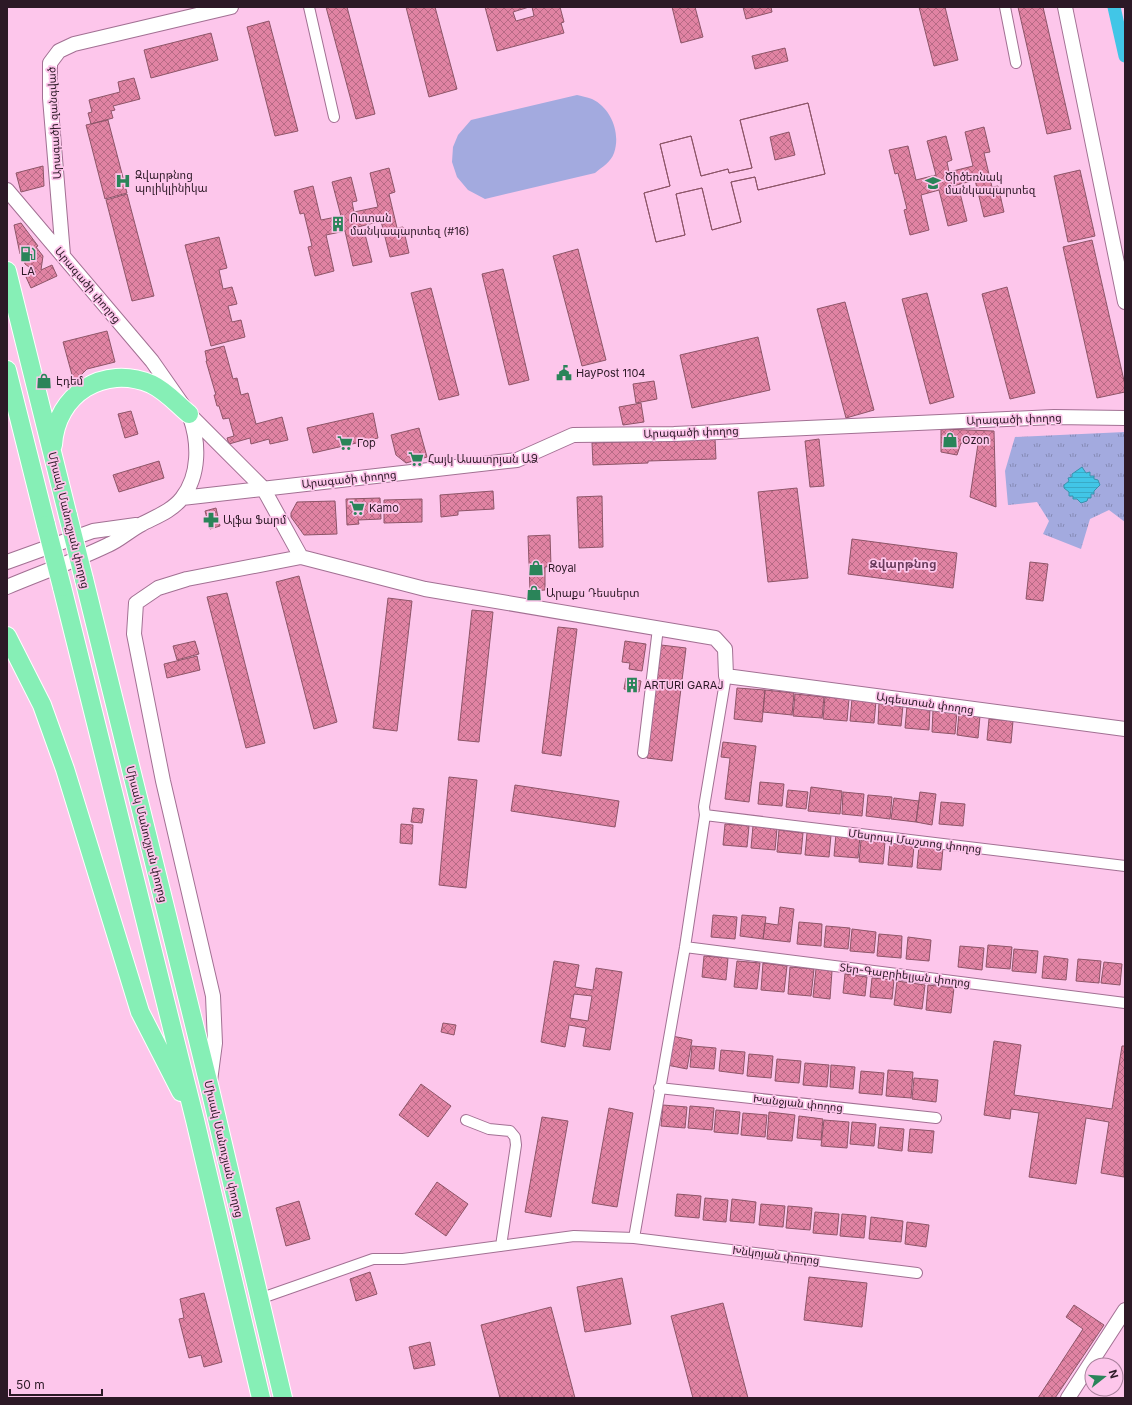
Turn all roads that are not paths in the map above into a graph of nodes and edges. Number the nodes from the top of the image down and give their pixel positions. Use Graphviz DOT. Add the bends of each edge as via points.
graph roads {
  1 [pos="231,7"];
  2 [pos="309,7"];
  3 [pos="1005,7"];
  4 [pos="1065,7"];
  5 [pos="1016,64"];
  6 [pos="334,117"];
  7 [pos="7,190"];
  8 [pos="63,255"];
  9 [pos="7,271"];
  10 [pos="1125,302"];
  11 [pos="7,370"];
  12 [pos="189,414"];
  13 [pos="1125,418"];
  14 [pos="53,454"];
  15 [pos="263,488"];
  16 [pos="182,498"];
  17 [pos="141,525"];
  18 [pos="301,557"];
  19 [pos="7,562"];
  20 [pos="7,587"];
  21 [pos="658,628"];
  22 [pos="7,636"];
  23 [pos="726,676"];
  24 [pos="1125,729"];
  25 [pos="643,753"];
  26 [pos="705,815"];
  27 [pos="1125,866"];
  28 [pos="685,948"];
  29 [pos="1125,1003"];
  30 [pos="210,1085"];
  31 [pos="659,1088"];
  32 [pos="936,1118"];
  33 [pos="196,1120"];
  34 [pos="466,1120"];
  35 [pos="634,1238"];
  36 [pos="502,1246"];
  37 [pos="917,1273"];
  38 [pos="259,1299"];
  39 [pos="1125,1310"];
  40 [pos="261,1398"];
  41 [pos="283,1398"];
  42 [pos="1068,1398"];
  1 -- 8 [label="street, Արագածի զանգված" via="74,44 59,51 50,63 50,98"];
  2 -- 6 [label="street"];
  3 -- 5 [label="street"];
  4 -- 10 [label="street"];
  7 -- 8 [label="street, Արագածի փողոց"];
  8 -- 12 [label="street, Արագածի փողոց" via="152,360"];
  9 -- 14 [label="highway, Միսակ Մանուշյան փողոց"];
  11 -- 33 [label="highway, Միսակ Մանուշյան փողոց, bridge"];
  12 -- 14 [label="highway" via="152,384 135,378 113,378 93,383 75,395 62,412 54,432"];
  12 -- 15 [label="street, Արագածի փողոց"];
  12 -- 16 [label="street" via="196,432 197,453 193,477"];
  13 -- 15 [label="street, Արագածի փողոց" via="1054,417 674,434 573,434 517,460"];
  14 -- 30 [label="highway, Միսակ Մանուշյան փողոց, bridge"];
  15 -- 16 [label="street, Արագածի փողոց"];
  15 -- 18 [label="street"];
  16 -- 17 [label="street" via="162,514"];
  17 -- 19 [label="street" via="94,531"];
  17 -- 20 [label="street" via="110,545"];
  18 -- 21 [label="street" via="425,589"];
  18 -- 30 [label="street" via="187,579 158,588 136,603 134,634 163,781 213,996 215,1043"];
  21 -- 23 [label="street" via="716,638 725,649"];
  21 -- 25 [label="street"];
  22 -- 33 [label="highway" via="42,706 66,769 140,1012"];
  23 -- 24 [label="street, Այգեստան փողոց"];
  23 -- 26 [label="street" via="704,807"];
  26 -- 27 [label="street, Մեսրոպ Մաշտոց փողոց"];
  26 -- 28 [label="street"];
  28 -- 29 [label="street, Տեր-Գաբրիելյան փողոց"];
  28 -- 31 [label="street"];
  30 -- 38 [label="highway, Միսակ Մանուշյան փողոց"];
  31 -- 32 [label="street, Խանջյան փողոց"];
  31 -- 35 [label="street"];
  33 -- 40 [label="highway, Միսակ Մանուշյան փողոց"];
  34 -- 36 [label="street" via="488,1129 510,1132 515,1137"];
  35 -- 36 [label="street, Խնկոյան փողոց" via="574,1236"];
  35 -- 37 [label="street, Խնկոյան փողոց"];
  36 -- 38 [label="street, Խնկոյան փողոց" via="403,1259 373,1259"];
  38 -- 41 [label="highway, Միսակ Մանուշյան փողոց"];
  39 -- 42 [label="street"];
}
